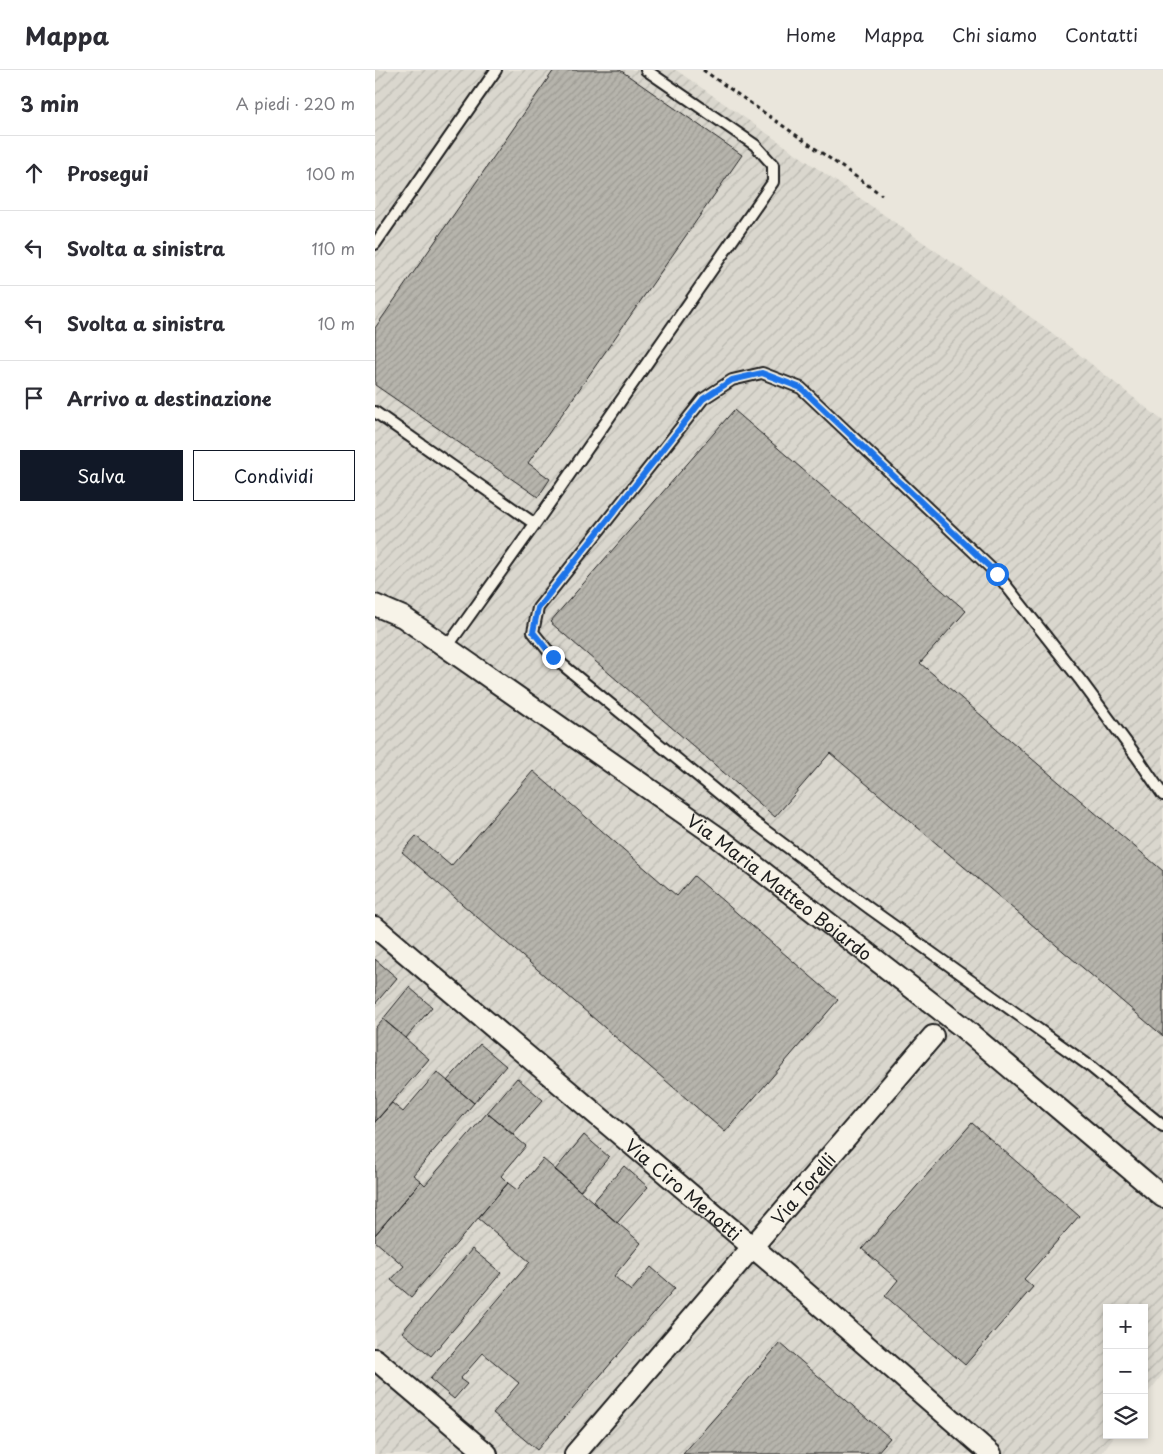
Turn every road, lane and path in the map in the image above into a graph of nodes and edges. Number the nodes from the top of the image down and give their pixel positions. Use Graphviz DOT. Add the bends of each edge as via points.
graph roads {
  1 [pos="496,70"];
  2 [pos="646,70"];
  3 [pos="703,70"];
  4 [pos="882,195"];
  5 [pos="375,244"];
  6 [pos="375,412"];
  7 [pos="535,524"];
  8 [pos="375,605"];
  9 [pos="447,648"];
  10 [pos="1163,795"];
  11 [pos="375,927"];
  12 [pos="933,1036"];
  13 [pos="1163,1126"];
  14 [pos="1161,1190"];
  15 [pos="753,1247"];
  16 [pos="376,1361"];
  17 [pos="487,1454"];
  18 [pos="575,1454"];
  19 [pos="991,1454"];
  1 -- 5 [label="lane"];
  2 -- 7 [label="lane" via="755,145 773,165 773,182"];
  3 -- 4 [label="path"];
  6 -- 7 [label="lane"];
  7 -- 9 [label="lane"];
  8 -- 9 [label="street, Via Maria Matteo Boiardo" via="403,617"];
  9 -- 14 [label="street, Via Maria Matteo Boiardo" via="719,838 961,1026"];
  10 -- 13 [label="lane" via="1081,681 997,574 801,388 762,373 732,380 703,399 538,608 533,632 553,657 755,823 1091,1067"];
  11 -- 15 [label="street, Via Ciro Menotti"];
  12 -- 15 [label="street, Via Torelli"];
  15 -- 18 [label="street, Via Torelli"];
  15 -- 19 [label="street, Via Ciro Menotti"];
  16 -- 17 [label="street"];
}
